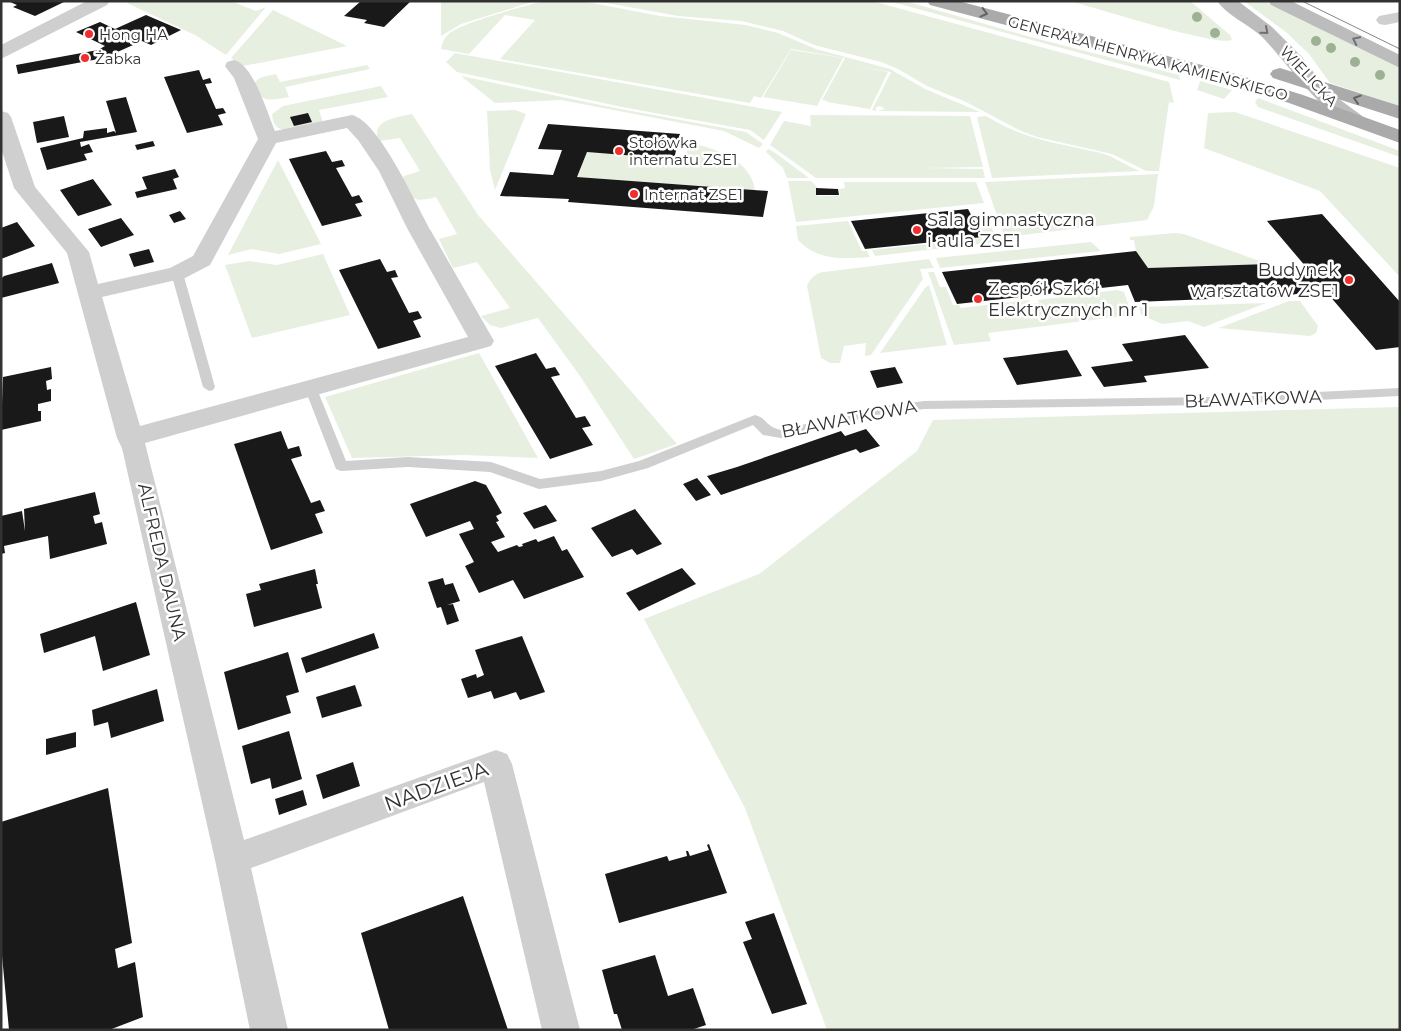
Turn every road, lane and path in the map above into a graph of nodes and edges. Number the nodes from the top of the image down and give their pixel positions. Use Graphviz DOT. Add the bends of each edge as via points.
graph roads {
  1 [pos="101,1"];
  2 [pos="936,1"];
  3 [pos="995,1"];
  4 [pos="1226,1"];
  5 [pos="1277,1"];
  6 [pos="1,53"];
  7 [pos="1400,62"];
  8 [pos="234,66"];
  9 [pos="1313,85"];
  10 [pos="1400,113"];
  11 [pos="1,117"];
  12 [pos="1358,122"];
  13 [pos="1400,137"];
  14 [pos="268,139"];
  15 [pos="177,273"];
  16 [pos="90,293"];
  17 [pos="209,387"];
  18 [pos="311,390"];
  19 [pos="1400,392"];
  20 [pos="130,438"];
  21 [pos="232,860"];
  22 [pos="269,1030"];
  23 [pos="560,1030"];
  1 -- 6 [label="street"];
  2 -- 12 [label="main road, GENERAŁA HENRYKA KAMIEŃSKIEGO, one-way" via="1228,78 1296,98"];
  3 -- 9 [label="main road, GENERAŁA HENRYKA KAMIEŃSKIEGO" via="1249,65"];
  4 -- 9 [label="main road, WIELICKA, one-way" via="1266,31 1295,60"];
  7 -- 5 [label="main road, one-way"];
  8 -- 14 [label="street" via="243,78"];
  10 -- 9 [label="main road, GENERAŁA HENRYKA KAMIEŃSKIEGO, one-way"];
  9 -- 12 [label="main road, WIELICKA"];
  11 -- 16 [label="street, ALFREDA DAUNA" via="24,188 78,252"];
  12 -- 13 [label="main road, WIELICKA"];
  14 -- 15 [label="street" via="202,260"];
  14 -- 18 [label="street" via="352,121 366,136 389,172 482,341"];
  15 -- 16 [label="street"];
  15 -- 17 [label="lane"];
  16 -- 20 [label="street, ALFREDA DAUNA"];
  18 -- 19 [label="lane, BŁAWATKOWA" via="341,466 408,462 491,467 538,484 601,476 643,465 756,419 768,432 782,434 876,411 924,405 1209,401"];
  18 -- 20 [label="street"];
  20 -- 21 [label="street, ALFREDA DAUNA" via="135,448"];
  21 -- 22 [label="street, ALFREDA DAUNA"];
  21 -- 23 [label="street, NADZIEJA" via="496,764"];
}
